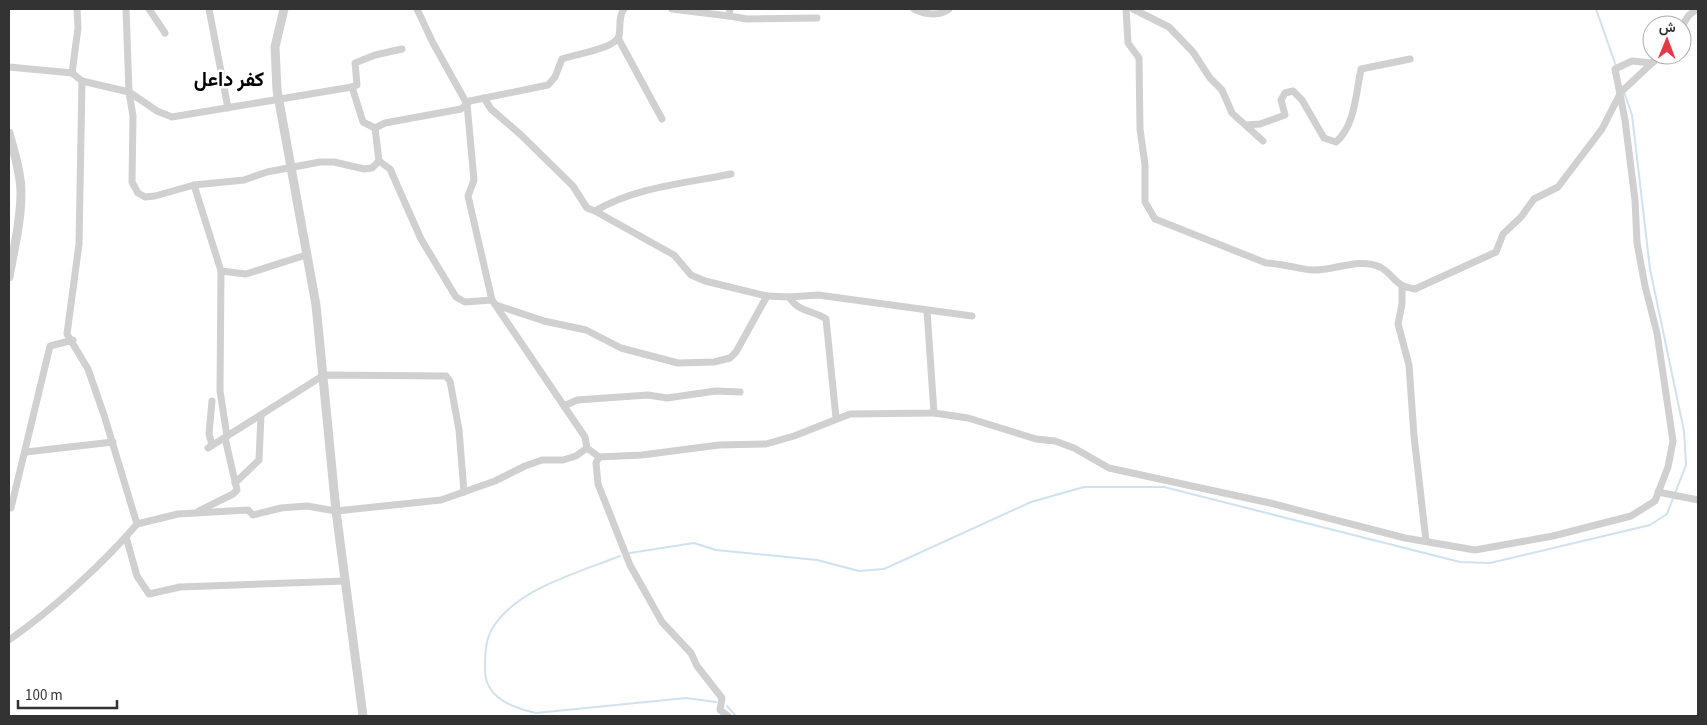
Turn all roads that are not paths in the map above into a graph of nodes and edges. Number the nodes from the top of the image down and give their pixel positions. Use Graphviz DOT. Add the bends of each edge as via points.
graph roads {
  1 [pos="77,9"];
  2 [pos="126,9"];
  3 [pos="149,9"];
  4 [pos="208,9"];
  5 [pos="284,9"];
  6 [pos="418,9"];
  7 [pos="624,9"];
  8 [pos="672,9"];
  9 [pos="914,9"];
  10 [pos="949,9"];
  11 [pos="1126,9"];
  12 [pos="1133,9"];
  13 [pos="729,12"];
  14 [pos="817,18"];
  15 [pos="165,33"];
  16 [pos="618,38"];
  17 [pos="402,49"];
  18 [pos="1410,59"];
  19 [pos="1642,62"];
  20 [pos="1650,65"];
  21 [pos="9,67"];
  22 [pos="72,73"];
  23 [pos="82,82"];
  24 [pos="352,87"];
  25 [pos="129,92"];
  26 [pos="1621,92"];
  27 [pos="484,98"];
  28 [pos="279,100"];
  29 [pos="467,104"];
  30 [pos="228,108"];
  31 [pos="662,119"];
  32 [pos="1246,125"];
  33 [pos="375,128"];
  34 [pos="9,133"];
  35 [pos="1263,141"];
  36 [pos="379,162"];
  37 [pos="290,167"];
  38 [pos="731,174"];
  39 [pos="194,185"];
  40 [pos="596,211"];
  41 [pos="306,255"];
  42 [pos="10,261"];
  43 [pos="221,271"];
  44 [pos="9,277"];
  45 [pos="1402,287"];
  46 [pos="767,296"];
  47 [pos="789,298"];
  48 [pos="494,303"];
  49 [pos="927,311"];
  50 [pos="972,316"];
  51 [pos="73,340"];
  52 [pos="324,375"];
  53 [pos="740,392"];
  54 [pos="212,401"];
  55 [pos="564,406"];
  56 [pos="934,414"];
  57 [pos="261,415"];
  58 [pos="836,418"];
  59 [pos="226,437"];
  60 [pos="112,442"];
  61 [pos="587,448"];
  62 [pos="26,452"];
  63 [pos="599,457"];
  64 [pos="235,483"];
  65 [pos="464,492"];
  66 [pos="1658,492"];
  67 [pos="1698,500"];
  68 [pos="9,508"];
  69 [pos="336,511"];
  70 [pos="195,513"];
  71 [pos="137,524"];
  72 [pos="126,537"];
  73 [pos="1426,541"];
  74 [pos="344,581"];
  75 [pos="9,640"];
  76 [pos="363,716"];
  77 [pos="728,716"];
  1 -- 22 [label="street"];
  2 -- 25 [label="street"];
  3 -- 15 [label="street"];
  4 -- 30 [label="street"];
  5 -- 28 [label="street" via="275,47"];
  6 -- 29 [label="street"];
  7 -- 16 [label="street"];
  8 -- 13 [label="street"];
  9 -- 10 [label="street" via="926,14 944,13"];
  11 -- 45 [label="street" via="1128,43 1139,58 1145,202 1155,219 1266,262 1310,270 1361,263 1380,267"];
  12 -- 32 [label="street" via="1170,27 1222,90 1232,114"];
  13 -- 14 [label="street" via="747,19"];
  16 -- 27 [label="street" via="612,44 562,59 548,85"];
  16 -- 31 [label="street"];
  17 -- 24 [label="street" via="355,63 357,85"];
  18 -- 32 [label="street" via="1361,69 1351,116 1343,136 1336,142 1324,138 1302,100 1293,91 1285,93 1281,100 1285,115 1260,124"];
  19 -- 26 [label="street" via="1632,61 1615,70"];
  20 -- 26 [label="street"];
  21 -- 22 [label="street"];
  22 -- 23 [label="street"];
  23 -- 25 [label="street"];
  23 -- 51 [label="street" via="79,244 68,334"];
  24 -- 28 [label="street"];
  24 -- 33 [label="street" via="363,122"];
  25 -- 30 [label="street" via="172,117"];
  25 -- 39 [label="street" via="133,116 132,182 138,193 146,197 155,196"];
  26 -- 45 [label="street" via="1602,129 1558,187 1534,199 1503,234 1496,252 1414,290"];
  26 -- 66 [label="street" via="1635,200 1637,243 1658,332 1673,441 1668,467"];
  27 -- 29 [label="street"];
  27 -- 40 [label="street" via="491,109 573,186 587,208"];
  28 -- 30 [label="street"];
  28 -- 37 [label="street"];
  29 -- 33 [label="street" via="461,109 385,123"];
  29 -- 48 [label="street" via="474,180 468,196"];
  32 -- 35 [label="street"];
  33 -- 36 [label="street"];
  34 -- 42 [label="street" via="21,192 20,218"];
  36 -- 37 [label="street" via="364,169 334,162"];
  36 -- 48 [label="street" via="390,169 422,239 456,297 465,302"];
  37 -- 39 [label="street" via="244,180"];
  37 -- 41 [label="street"];
  38 -- 40 [label="street" via="650,191 610,202"];
  39 -- 43 [label="street"];
  40 -- 46 [label="street" via="674,255 691,275"];
  41 -- 43 [label="street" via="246,274"];
  41 -- 52 [label="street"];
  42 -- 44 [label="street"];
  43 -- 59 [label="street" via="220,391"];
  45 -- 73 [label="street" via="1398,324 1409,365"];
  46 -- 47 [label="street"];
  46 -- 48 [label="street" via="730,358 697,363 678,363 621,348 586,330 544,321"];
  47 -- 49 [label="street" via="818,296"];
  47 -- 58 [label="street" via="803,312 826,319"];
  48 -- 55 [label="street"];
  49 -- 50 [label="street"];
  49 -- 56 [label="street"];
  51 -- 60 [label="street" via="88,369"];
  51 -- 62 [label="street" via="50,346"];
  52 -- 57 [label="street"];
  52 -- 65 [label="street" via="446,376 450,381 459,430"];
  52 -- 69 [label="street"];
  53 -- 55 [label="street" via="577,400"];
  54 -- 59 [label="street" via="210,447"];
  55 -- 61 [label="street" via="585,437"];
  56 -- 58 [label="street" via="850,414"];
  56 -- 73 [label="street" via="960,417 1036,439 1055,441 1109,468"];
  57 -- 59 [label="street"];
  57 -- 64 [label="street" via="259,460"];
  58 -- 63 [label="street" via="766,444 720,445"];
  59 -- 64 [label="street"];
  60 -- 62 [label="street"];
  60 -- 71 [label="street"];
  61 -- 63 [label="street"];
  61 -- 65 [label="street" via="563,460 542,460 496,482"];
  62 -- 68 [label="street"];
  63 -- 77 [label="street" via="596,463 598,484 630,565 662,622 691,653 722,698 720,710"];
  64 -- 70 [label="street" via="237,490 233,494"];
  65 -- 69 [label="street" via="422,503"];
  66 -- 67 [label="street"];
  66 -- 73 [label="street" via="1655,501 1631,516 1553,536 1476,550"];
  69 -- 70 [label="street" via="307,506 253,515 248,510"];
  69 -- 74 [label="street"];
  70 -- 71 [label="street"];
  71 -- 72 [label="street"];
  72 -- 74 [label="street" via="137,576 150,594 190,587"];
  72 -- 75 [label="street"];
  74 -- 76 [label="street"];
}
